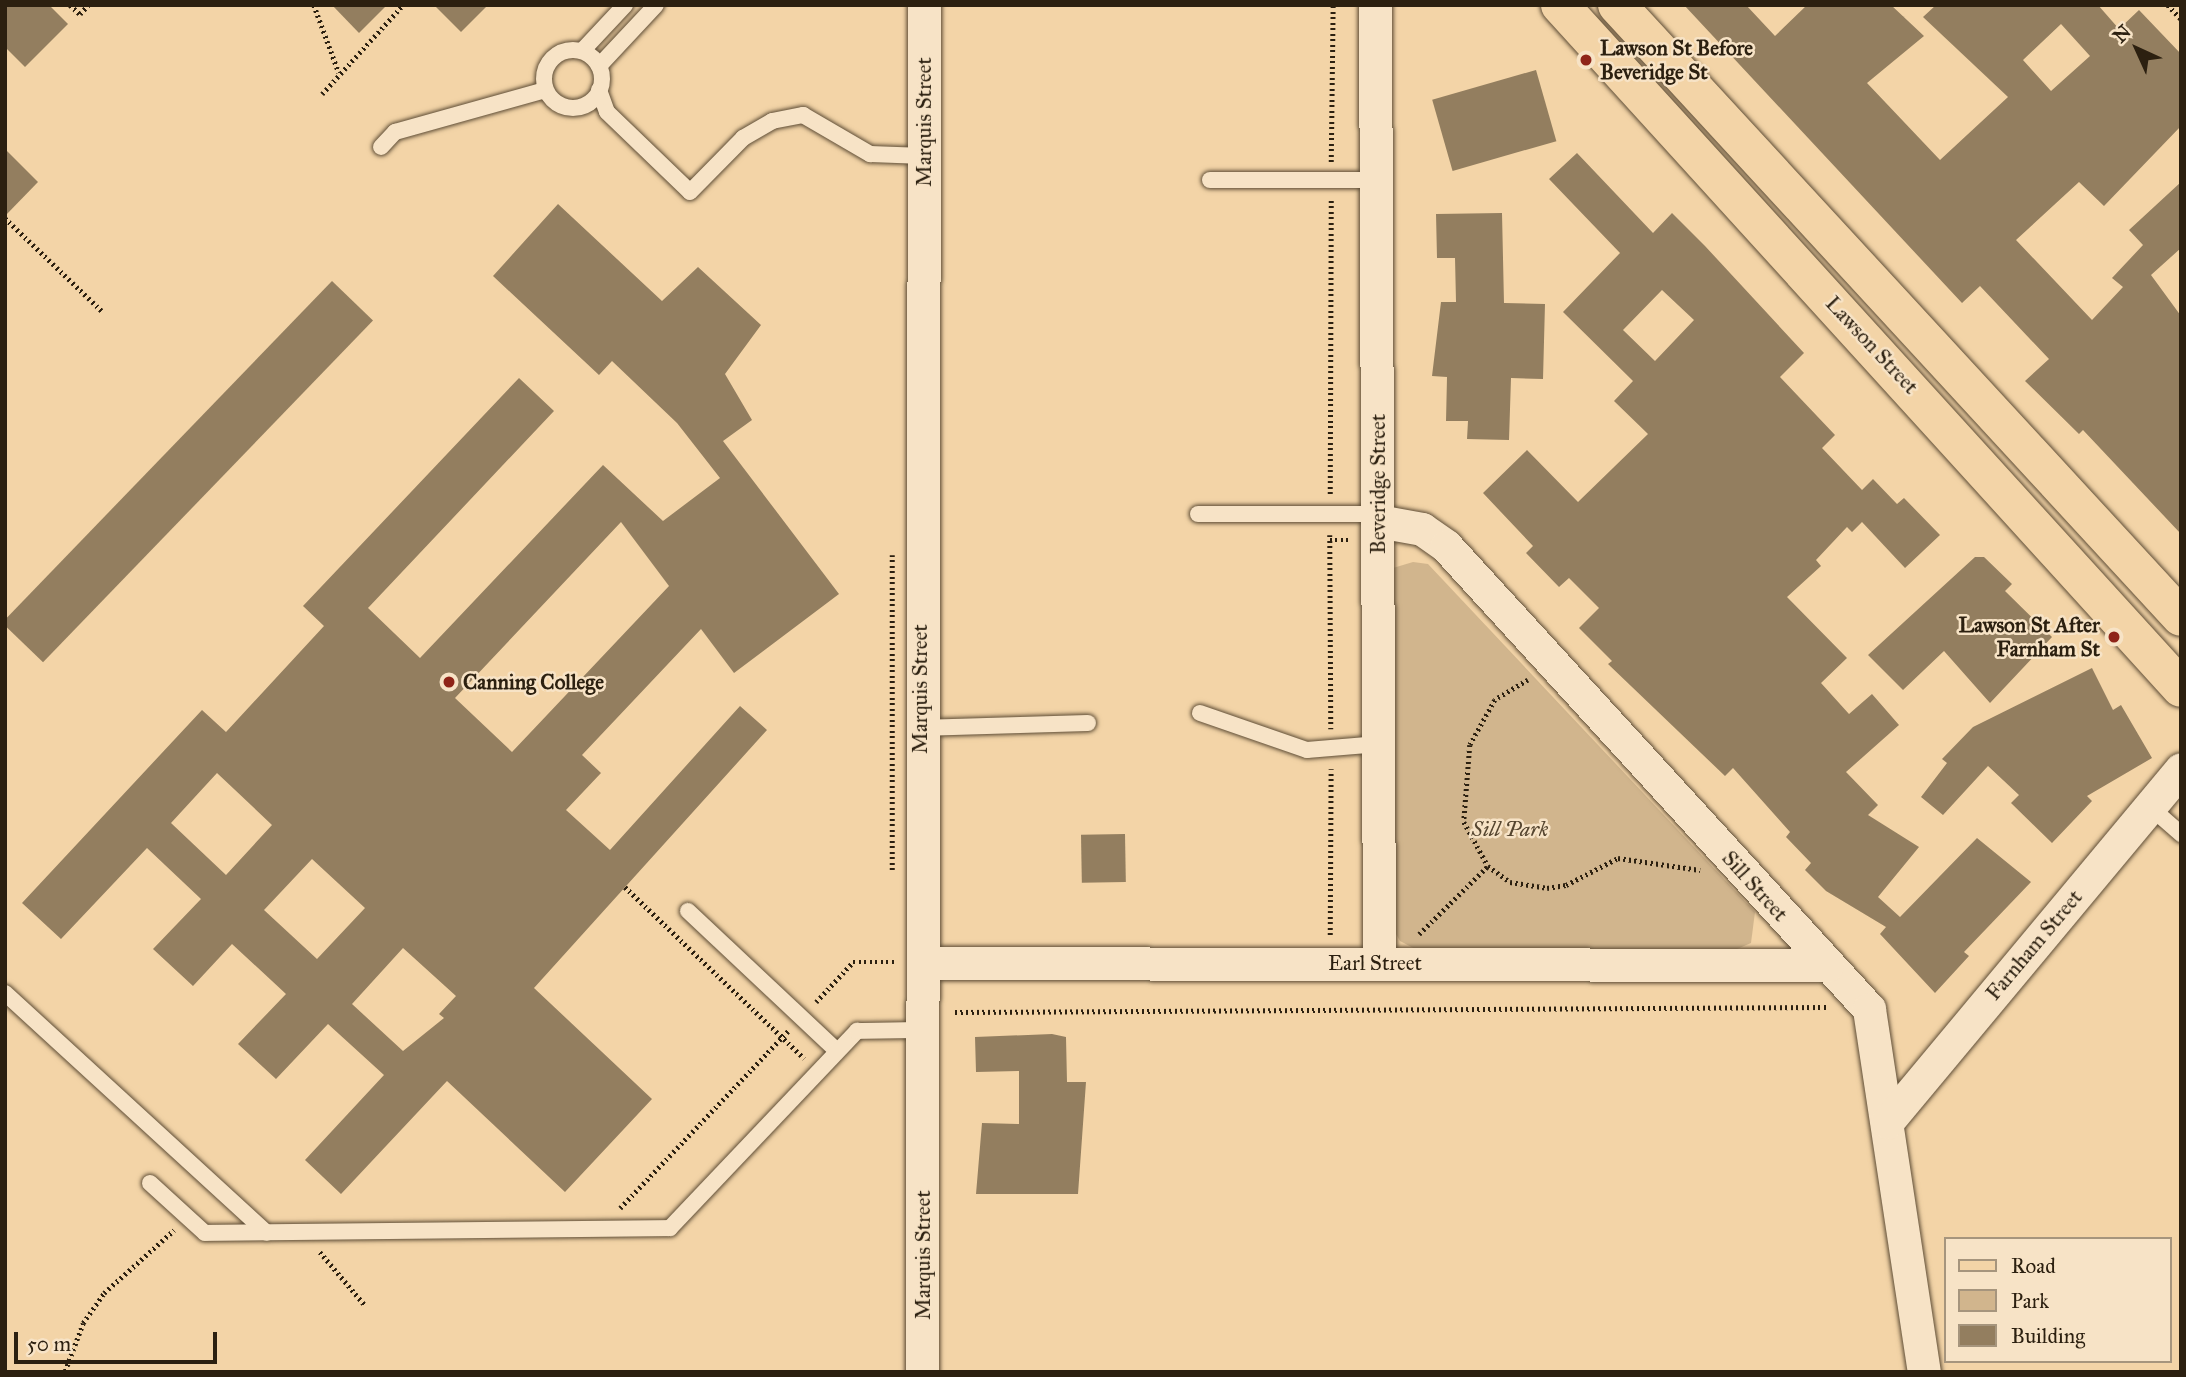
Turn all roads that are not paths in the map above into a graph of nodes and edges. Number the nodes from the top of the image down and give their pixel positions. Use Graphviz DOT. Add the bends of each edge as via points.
graph roads {
  1 [pos="625,5"];
  2 [pos="656,5"];
  3 [pos="924,5"];
  4 [pos="1376,5"];
  5 [pos="1560,5"];
  6 [pos="1617,5"];
  7 [pos="582,51"];
  8 [pos="599,66"];
  9 [pos="545,90"];
  10 [pos="599,90"];
  11 [pos="583,106"];
  12 [pos="607,112"];
  13 [pos="381,147"];
  14 [pos="924,156"];
  15 [pos="1210,180"];
  16 [pos="1378,180"];
  17 [pos="1198,514"];
  18 [pos="1371,525"];
  19 [pos="2181,617"];
  20 [pos="2181,688"];
  21 [pos="1200,713"];
  22 [pos="1088,723"];
  23 [pos="919,728"];
  24 [pos="1379,744"];
  25 [pos="2181,769"];
  26 [pos="2149,806"];
  27 [pos="2181,834"];
  28 [pos="688,911"];
  29 [pos="913,962"];
  30 [pos="1379,962"];
  31 [pos="1827,965"];
  32 [pos="5,993"];
  33 [pos="924,1030"];
  34 [pos="837,1051"];
  35 [pos="1888,1122"];
  36 [pos="150,1183"];
  37 [pos="267,1233"];
  38 [pos="922,1372"];
  39 [pos="1924,1372"];
  1 -- 7 [label="lane"];
  2 -- 8 [label="lane"];
  3 -- 14 [label="street, Marquis Street"];
  4 -- 16 [label="street, Beveridge Street"];
  5 -- 20 [label="main road, Lawson Street"];
  6 -- 19 [label="main road, Lawson Street"];
  7 -- 8 [label="lane"];
  7 -- 9 [label="lane" via="551,59"];
  8 -- 10 [label="lane"];
  9 -- 11 [label="lane" via="568,108"];
  9 -- 13 [label="lane" via="395,131"];
  10 -- 11 [label="lane"];
  10 -- 12 [label="lane"];
  11 -- 12 [label="lane"];
  12 -- 14 [label="lane" via="690,192 743,138 772,121 803,115 870,155"];
  14 -- 23 [label="street, Marquis Street"];
  15 -- 16 [label="lane"];
  16 -- 18 [label="street, Beveridge Street"];
  17 -- 18 [label="lane" via="1330,515"];
  18 -- 24 [label="street, Beveridge Street"];
  18 -- 31 [label="street, Sill Street" via="1422,529 1446,546"];
  21 -- 24 [label="lane" via="1307,750"];
  22 -- 23 [label="lane"];
  23 -- 29 [label="street, Marquis Street"];
  24 -- 30 [label="street, Beveridge Street"];
  25 -- 26 [label="street, Farnham Street"];
  26 -- 27 [label="lane"];
  26 -- 35 [label="street, Farnham Street"];
  28 -- 34 [label="lane"];
  29 -- 30 [label="street, Earl Street"];
  29 -- 33 [label="street, Marquis Street"];
  30 -- 31 [label="street, Earl Street"];
  31 -- 35 [label="street, Sill Street" via="1869,1009"];
  32 -- 37 [label="lane"];
  33 -- 34 [label="lane" via="857,1031"];
  33 -- 38 [label="street, Marquis Street"];
  34 -- 37 [label="lane" via="670,1228"];
  35 -- 39 [label="street, Sill Street"];
  36 -- 37 [label="lane" via="205,1233"];
}
